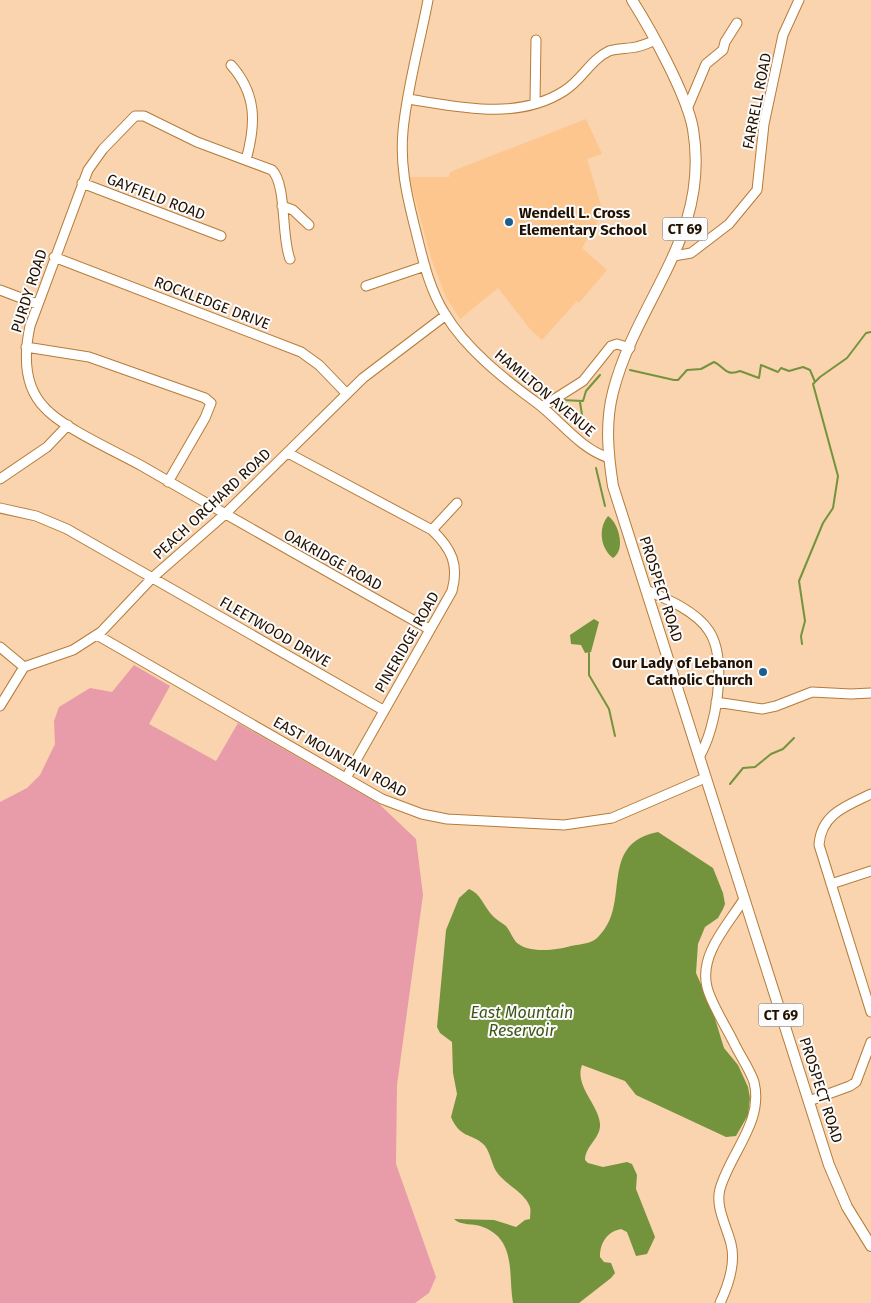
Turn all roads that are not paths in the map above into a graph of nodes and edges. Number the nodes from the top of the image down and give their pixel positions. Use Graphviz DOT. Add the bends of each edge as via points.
graph roads {
  1 [pos="428,0"];
  2 [pos="632,0"];
  3 [pos="799,0"];
  4 [pos="736,24"];
  5 [pos="536,40"];
  6 [pos="654,41"];
  7 [pos="231,65"];
  8 [pos="408,99"];
  9 [pos="535,102"];
  10 [pos="688,109"];
  11 [pos="246,160"];
  12 [pos="82,184"];
  13 [pos="282,206"];
  14 [pos="309,225"];
  15 [pos="221,236"];
  16 [pos="674,256"];
  17 [pos="54,257"];
  18 [pos="290,259"];
  19 [pos="425,266"];
  20 [pos="366,286"];
  21 [pos="0,290"];
  22 [pos="37,304"];
  23 [pos="446,315"];
  24 [pos="26,347"];
  25 [pos="630,348"];
  26 [pos="346,394"];
  27 [pos="542,407"];
  28 [pos="68,425"];
  29 [pos="288,453"];
  30 [pos="609,458"];
  31 [pos="0,479"];
  32 [pos="168,482"];
  33 [pos="457,503"];
  34 [pos="0,508"];
  35 [pos="224,515"];
  36 [pos="432,530"];
  37 [pos="152,578"];
  38 [pos="646,590"];
  39 [pos="429,629"];
  40 [pos="97,635"];
  41 [pos="0,647"];
  42 [pos="24,667"];
  43 [pos="871,693"];
  44 [pos="716,702"];
  45 [pos="0,706"];
  46 [pos="383,710"];
  47 [pos="699,757"];
  48 [pos="346,778"];
  49 [pos="705,778"];
  50 [pos="871,794"];
  51 [pos="871,871"];
  52 [pos="831,884"];
  53 [pos="744,899"];
  54 [pos="869,1000"];
  55 [pos="871,1012"];
  56 [pos="871,1042"];
  57 [pos="808,1101"];
  58 [pos="871,1246"];
  59 [pos="720,1303"];
  1 -- 8 [label="street, HAMILTON AVENUE"];
  2 -- 6 [label="main road, PROSPECT ROAD / CT 69"];
  3 -- 16 [label="street, FARRELL ROAD" via="783,34 764,124 757,190 729,224 691,253"];
  4 -- 10 [label="street" via="723,50 706,64"];
  5 -- 9 [label="street"];
  6 -- 9 [label="street" via="611,50 597,58 566,90"];
  6 -- 10 [label="main road, PROSPECT ROAD / CT 69"];
  7 -- 11 [label="street" via="245,82 254,118"];
  8 -- 9 [label="street" via="492,111"];
  8 -- 19 [label="street, HAMILTON AVENUE" via="403,130 402,174"];
  10 -- 16 [label="main road, PROSPECT ROAD / CT 69" via="695,147 695,187 690,215"];
  11 -- 12 [label="street, PURDY ROAD" via="197,142 138,114 99,153"];
  11 -- 13 [label="street" via="274,172"];
  12 -- 15 [label="street, GAYFIELD ROAD"];
  12 -- 17 [label="street, PURDY ROAD"];
  13 -- 14 [label="street" via="293,210"];
  13 -- 18 [label="street" via="285,248"];
  16 -- 25 [label="main road, PROSPECT ROAD / CT 69"];
  17 -- 22 [label="street, PURDY ROAD"];
  17 -- 26 [label="street, ROCKLEDGE DRIVE" via="301,352"];
  19 -- 20 [label="street"];
  19 -- 23 [label="street, HAMILTON AVENUE"];
  21 -- 22 [label="street"];
  22 -- 24 [label="street, PURDY ROAD"];
  23 -- 26 [label="street, PEACH ORCHARD ROAD" via="380,363"];
  23 -- 27 [label="street, HAMILTON AVENUE" via="492,369"];
  24 -- 28 [label="street, PURDY ROAD" via="27,371 35,394 45,409"];
  24 -- 32 [label="street" via="89,357 205,398 211,403 211,409"];
  25 -- 27 [label="street" via="617,344 611,346 583,381"];
  25 -- 30 [label="main road, PROSPECT ROAD / CT 69" via="611,404"];
  26 -- 29 [label="street, PEACH ORCHARD ROAD"];
  27 -- 30 [label="street, HAMILTON AVENUE" via="585,446"];
  28 -- 31 [label="street" via="48,447"];
  28 -- 32 [label="street, PURDY ROAD"];
  29 -- 35 [label="street, PEACH ORCHARD ROAD"];
  29 -- 36 [label="street, PINERIDGE ROAD"];
  30 -- 38 [label="main road, PROSPECT ROAD / CT 69" via="613,486"];
  32 -- 35 [label="street, PURDY ROAD"];
  33 -- 36 [label="street"];
  34 -- 37 [label="street, FLEETWOOD DRIVE" via="53,522"];
  35 -- 37 [label="street, PEACH ORCHARD ROAD"];
  35 -- 39 [label="street, OAKRIDGE ROAD"];
  36 -- 39 [label="street, PINERIDGE ROAD" via="450,550 456,570 452,591"];
  37 -- 40 [label="street, PEACH ORCHARD ROAD" via="118,617"];
  37 -- 46 [label="street, FLEETWOOD DRIVE"];
  38 -- 44 [label="street" via="682,609 710,632 717,657"];
  38 -- 47 [label="main road, PROSPECT ROAD / CT 69"];
  39 -- 46 [label="street, PINERIDGE ROAD"];
  40 -- 42 [label="street, PEACH ORCHARD ROAD" via="73,650"];
  40 -- 48 [label="street, EAST MOUNTAIN ROAD"];
  41 -- 42 [label="street"];
  42 -- 45 [label="street"];
  43 -- 44 [label="street" via="812,692 762,710"];
  44 -- 47 [label="street" via="708,740"];
  46 -- 48 [label="street, PINERIDGE ROAD"];
  47 -- 49 [label="main road, PROSPECT ROAD / CT 69"];
  48 -- 49 [label="street, EAST MOUNTAIN ROAD" via="382,798 422,814 446,819 564,825 612,818"];
  49 -- 53 [label="main road, PROSPECT ROAD / CT 69"];
  50 -- 52 [label="street" via="833,815 820,832 821,858"];
  51 -- 52 [label="street"];
  52 -- 54 [label="street"];
  53 -- 57 [label="main road, PROSPECT ROAD / CT 69"];
  53 -- 59 [label="street" via="711,951 706,968 707,988 754,1082 756,1108 720,1190 720,1207 732,1246 727,1288"];
  54 -- 55 [label="street"];
  56 -- 57 [label="street" via="856,1082"];
  57 -- 58 [label="main road, PROSPECT ROAD / CT 69" via="838,1189"];
}
